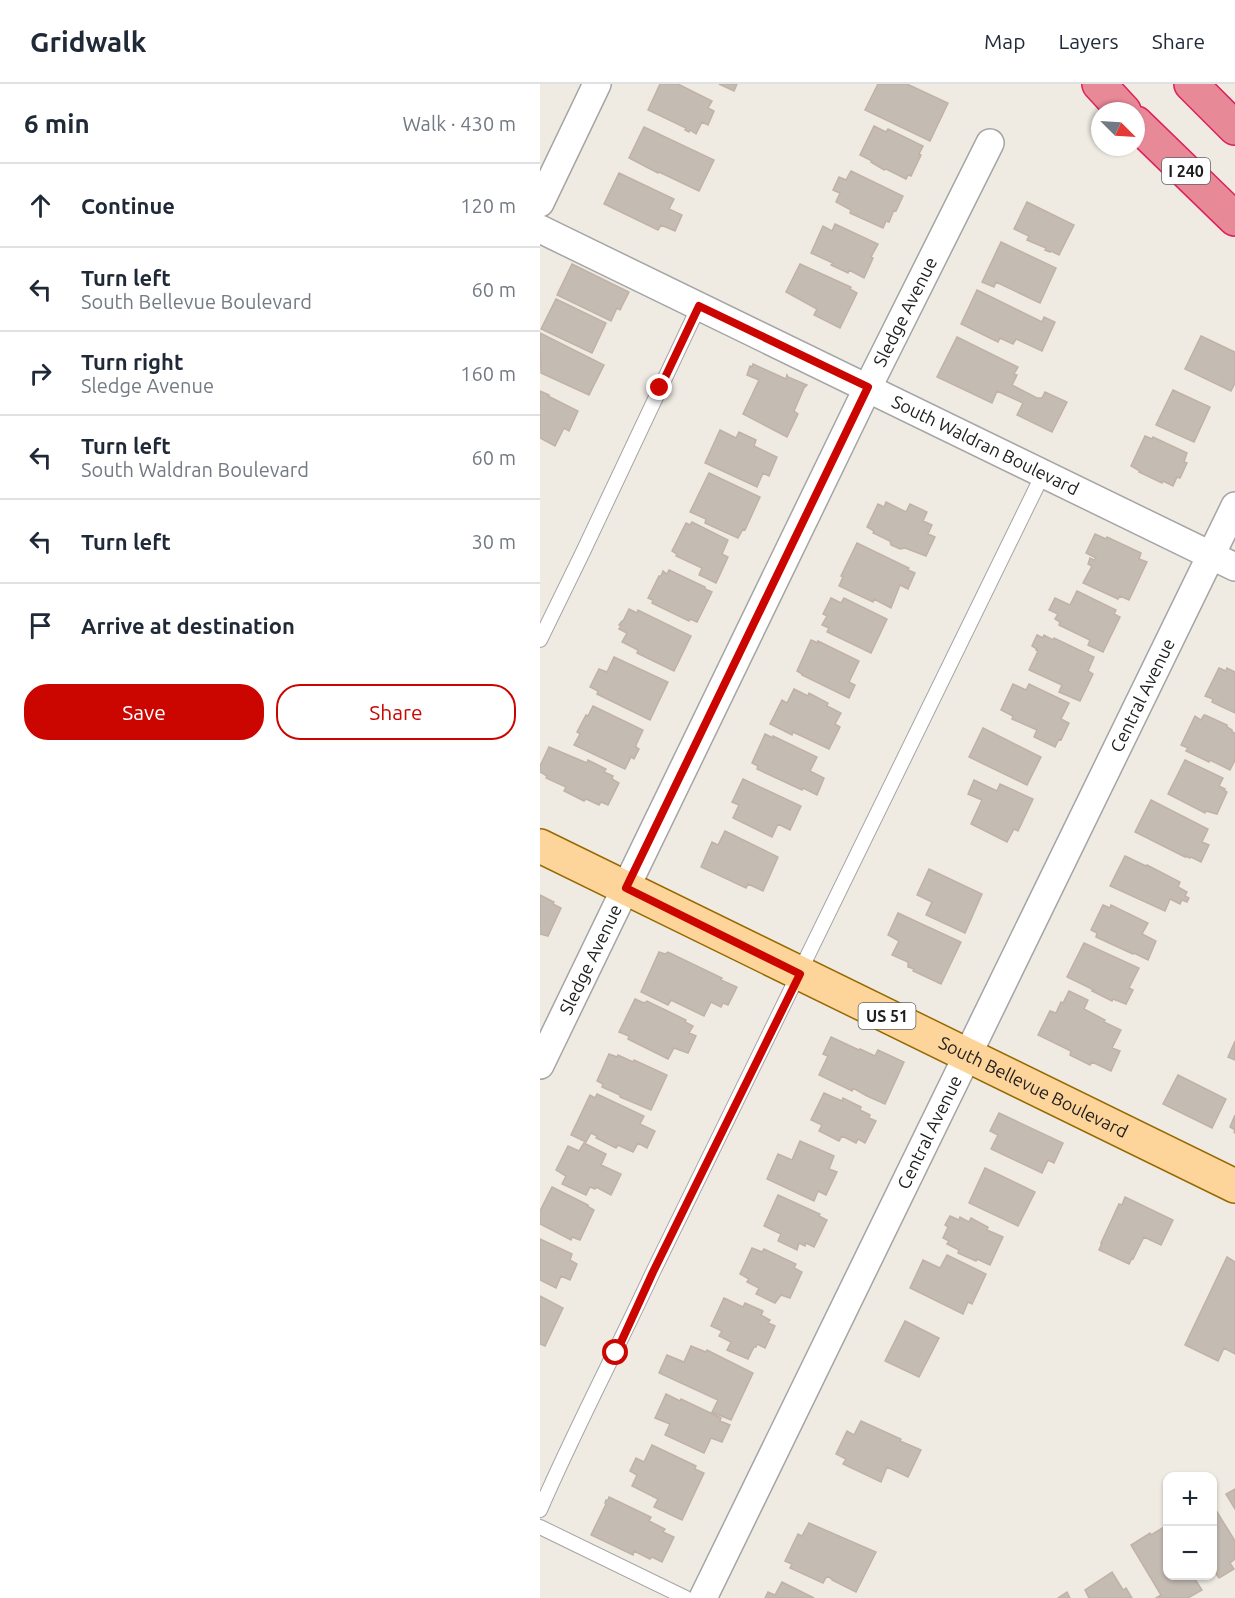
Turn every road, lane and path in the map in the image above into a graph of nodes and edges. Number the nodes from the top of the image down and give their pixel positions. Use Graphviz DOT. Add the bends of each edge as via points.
graph roads {
  1 [pos="597,84"];
  2 [pos="1099,84"];
  3 [pos="1191,84"];
  4 [pos="1116,102"];
  5 [pos="1235,128"];
  6 [pos="1145,132"];
  7 [pos="990,143"];
  8 [pos="540,203"];
  9 [pos="1235,219"];
  10 [pos="540,229"];
  11 [pos="699,306"];
  12 [pos="868,387"];
  13 [pos="1043,474"];
  14 [pos="1235,506"];
  15 [pos="1223,562"];
  16 [pos="540,639"];
  17 [pos="540,846"];
  18 [pos="626,888"];
  19 [pos="800,974"];
  20 [pos="967,1056"];
  21 [pos="540,1065"];
  22 [pos="1235,1186"];
  23 [pos="540,1510"];
  24 [pos="540,1527"];
  25 [pos="686,1598"];
  26 [pos="703,1598"];
  1 -- 8 [label="street"];
  2 -- 4 [label="highway"];
  3 -- 5 [label="highway"];
  6 -- 9 [label="highway, I 240"];
  7 -- 12 [label="street, Sledge Avenue"];
  10 -- 11 [label="street, South Waldran Boulevard"];
  11 -- 12 [label="street, South Waldran Boulevard"];
  11 -- 16 [label="lane"];
  12 -- 13 [label="street, South Waldran Boulevard"];
  12 -- 18 [label="street, Sledge Avenue"];
  13 -- 15 [label="street, South Waldran Boulevard"];
  13 -- 19 [label="lane"];
  14 -- 15 [label="street, Central Avenue"];
  15 -- 20 [label="street, Central Avenue"];
  17 -- 18 [label="main road, South Bellevue Boulevard / US 51"];
  18 -- 19 [label="main road, South Bellevue Boulevard / US 51"];
  18 -- 21 [label="street, Sledge Avenue"];
  19 -- 20 [label="main road, South Bellevue Boulevard / US 51"];
  19 -- 23 [label="lane"];
  20 -- 22 [label="main road, South Bellevue Boulevard / US 51"];
  20 -- 26 [label="street, Central Avenue"];
  24 -- 25 [label="lane"];
}
